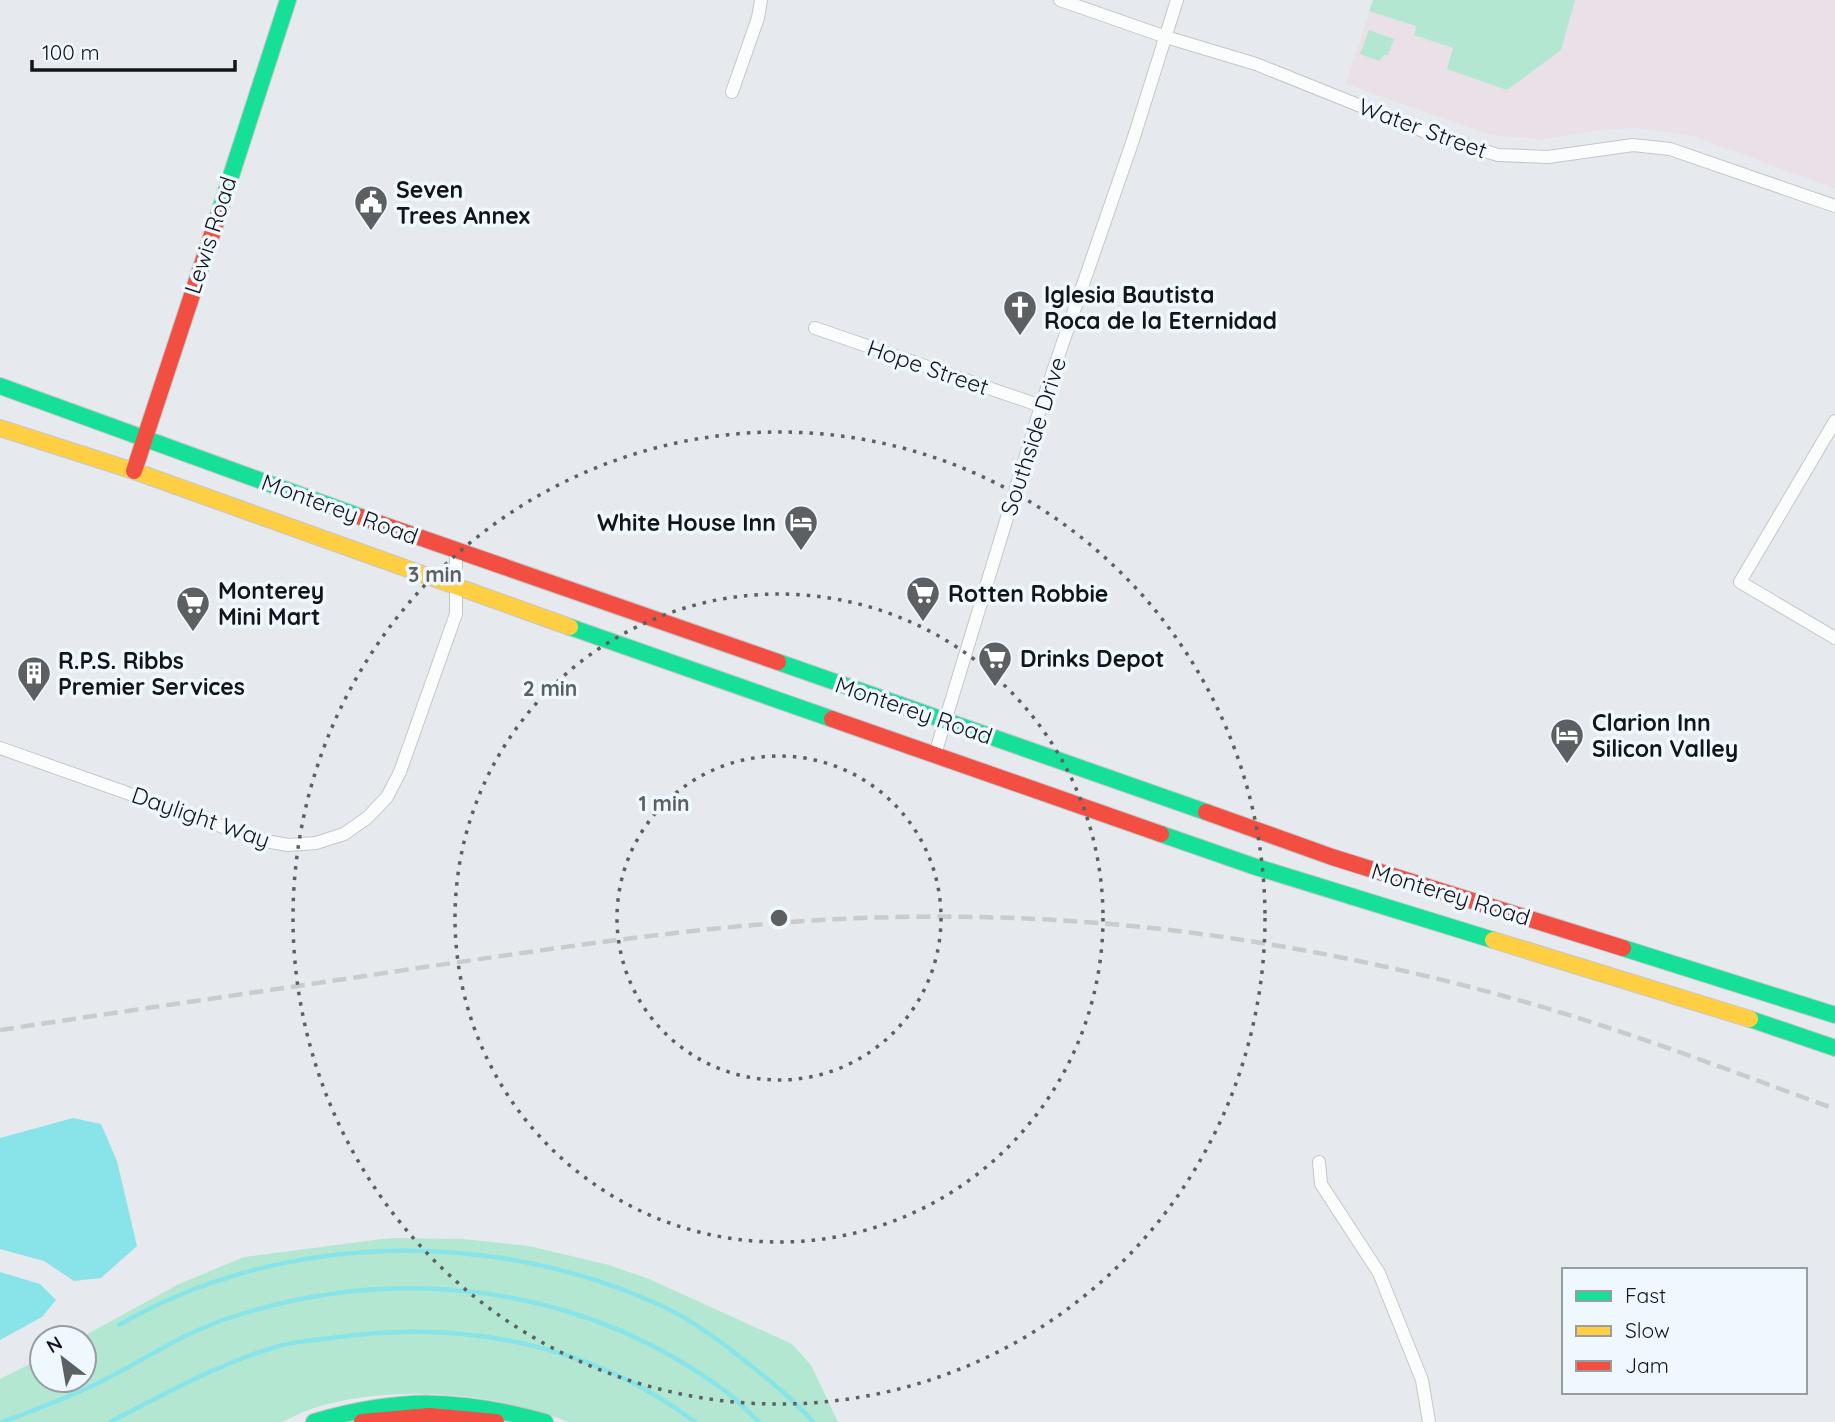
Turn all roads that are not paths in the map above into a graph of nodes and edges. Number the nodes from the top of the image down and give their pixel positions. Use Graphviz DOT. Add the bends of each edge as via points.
graph roads {
  1 [pos="288,0"];
  2 [pos="761,0"];
  3 [pos="1060,0"];
  4 [pos="1177,0"];
  5 [pos="1167,37"];
  6 [pos="732,92"];
  7 [pos="1835,206"];
  8 [pos="815,328"];
  9 [pos="0,386"];
  10 [pos="1041,406"];
  11 [pos="1835,421"];
  12 [pos="0,428"];
  13 [pos="144,438"];
  14 [pos="134,471"];
  15 [pos="456,551"];
  16 [pos="455,584"];
  17 [pos="1835,638"];
  18 [pos="946,721"];
  19 [pos="0,748"];
  20 [pos="934,754"];
  21 [pos="1387,875"];
  22 [pos="1378,904"];
  23 [pos="1835,1015"];
  24 [pos="1835,1048"];
  25 [pos="1319,1162"];
  26 [pos="314,1422"];
  27 [pos="362,1422"];
  28 [pos="496,1422"];
  29 [pos="545,1422"];
  30 [pos="1429,1422"];
  1 -- 13 [label="main road, Lewis Road"];
  2 -- 6 [label="street"];
  3 -- 5 [label="street, Water Street"];
  4 -- 5 [label="street, Southside Drive"];
  5 -- 7 [label="street, Water Street" via="1256,64 1433,135 1498,155 1548,157 1633,145 1670,149"];
  5 -- 10 [label="street, Southside Drive"];
  8 -- 10 [label="street, Hope Street"];
  9 -- 13 [label="main road, Monterey Road"];
  10 -- 18 [label="street, Southside Drive"];
  11 -- 17 [label="street" via="1740,582"];
  12 -- 14 [label="main road, Monterey Road"];
  13 -- 14 [label="main road, Lewis Road"];
  13 -- 15 [label="main road, Monterey Road"];
  14 -- 16 [label="main road, Monterey Road"];
  15 -- 16 [label="street, Daylight Way"];
  15 -- 18 [label="main road, Monterey Road"];
  16 -- 19 [label="street, Daylight Way" via="456,614 400,772 387,797 368,818 344,834 288,845 260,840"];
  16 -- 20 [label="main road, Monterey Road"];
  18 -- 20 [label="street, Southside Drive"];
  18 -- 21 [label="main road, Monterey Road"];
  20 -- 22 [label="main road, Monterey Road"];
  21 -- 22 [label="main road"];
  21 -- 23 [label="main road, Monterey Road"];
  22 -- 24 [label="main road, Monterey Road"];
  25 -- 30 [label="street" via="1321,1184 1379,1273 1422,1380"];
  26 -- 29 [label="main road" via="389,1404 432,1401 494,1408"];
  27 -- 28 [label="main road" via="437,1415"];
}
